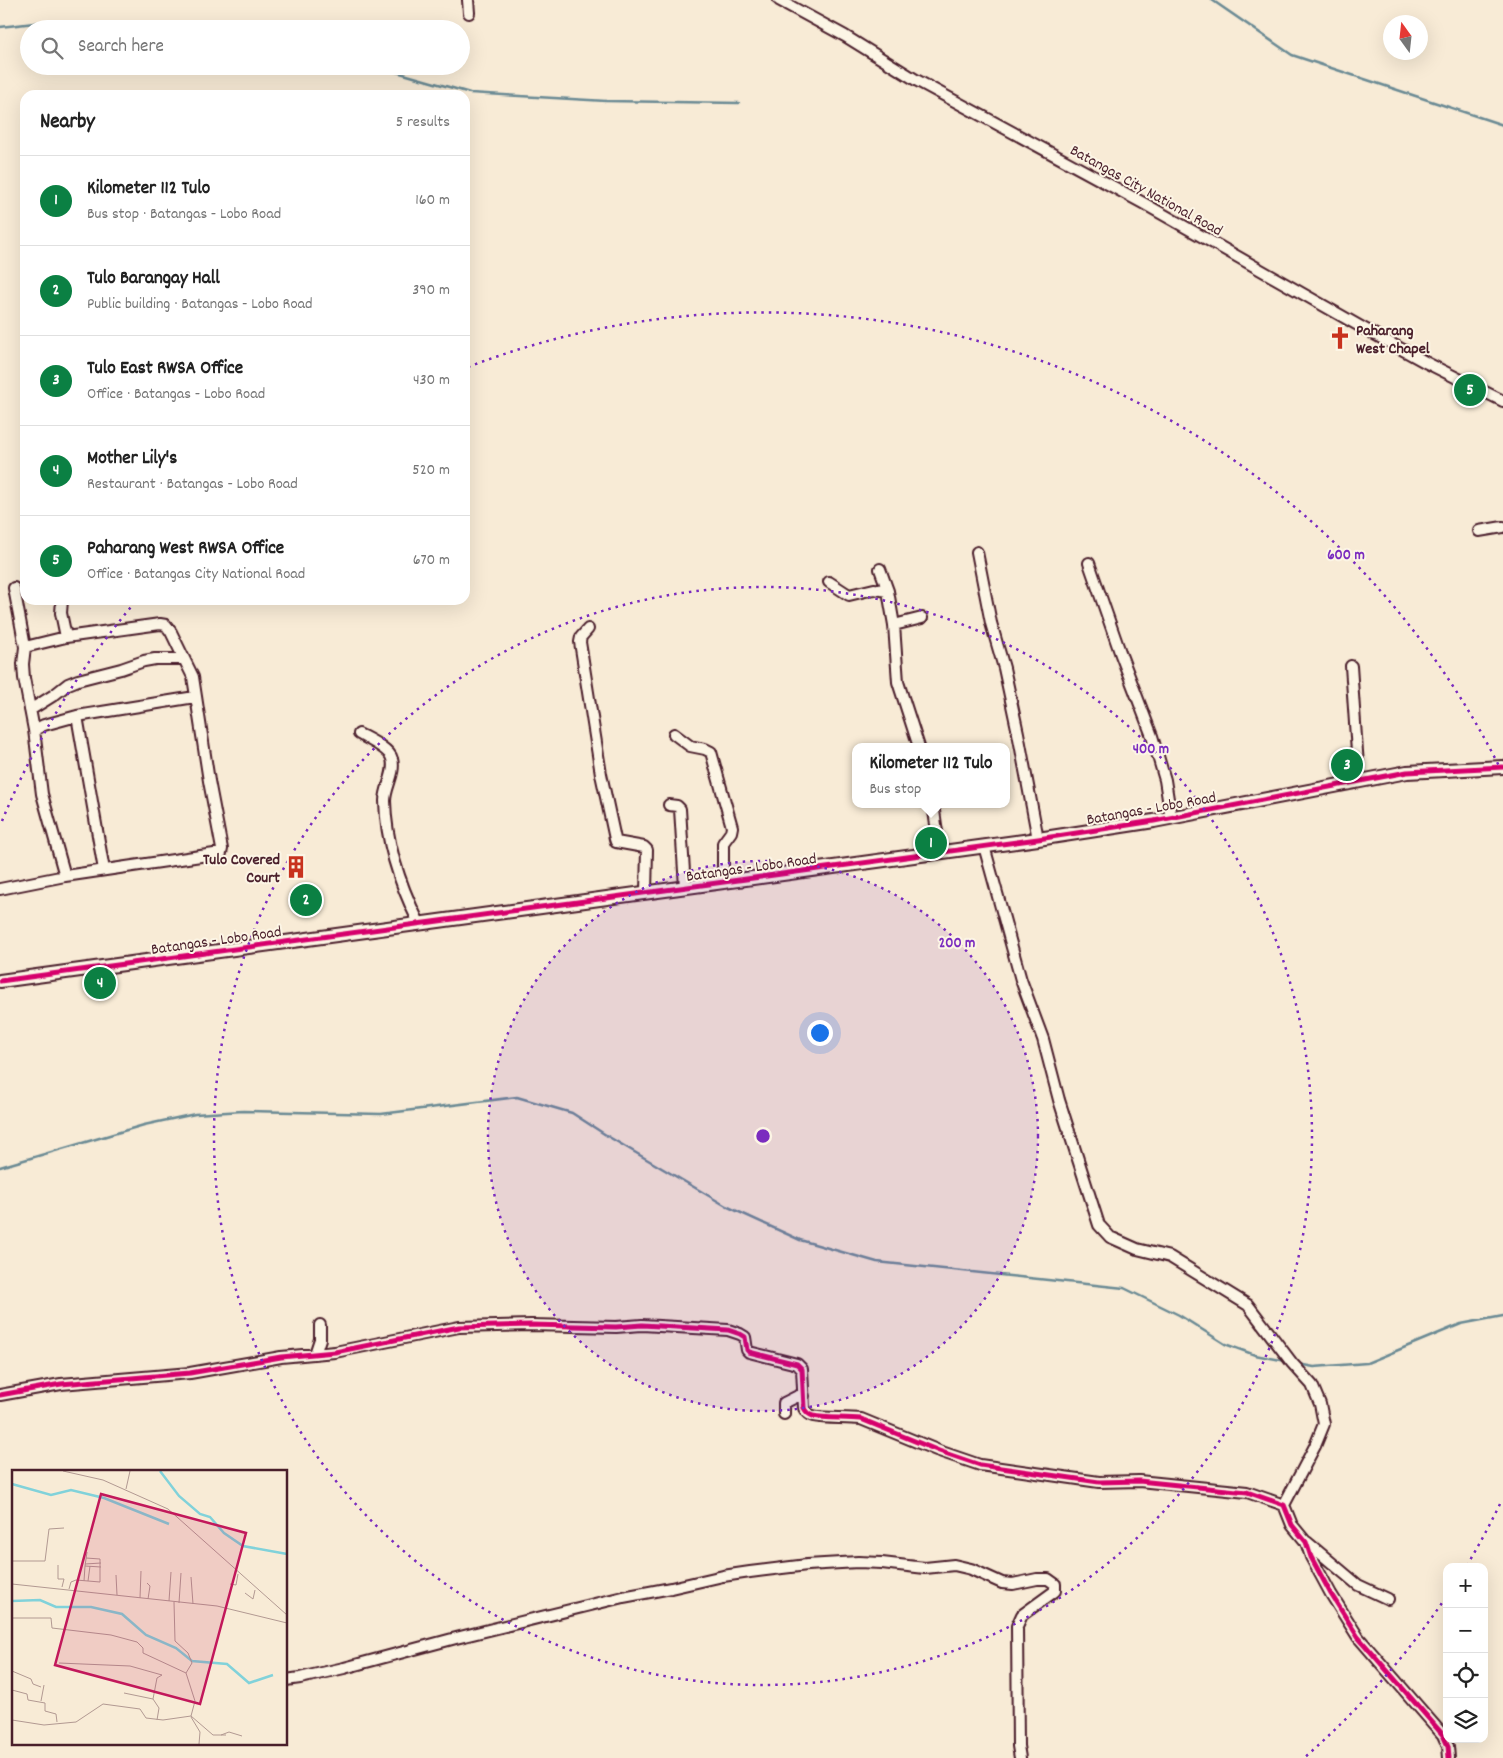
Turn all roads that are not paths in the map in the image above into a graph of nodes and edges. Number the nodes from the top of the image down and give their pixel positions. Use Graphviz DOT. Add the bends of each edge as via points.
graph roads {
  1 [pos="468,0"];
  2 [pos="779,0"];
  3 [pos="469,13"];
  4 [pos="1503,401"];
  5 [pos="1503,527"];
  6 [pos="1478,531"];
  7 [pos="977,552"];
  8 [pos="1089,563"];
  9 [pos="880,569"];
  10 [pos="829,582"];
  11 [pos="14,588"];
  12 [pos="888,590"];
  13 [pos="62,605"];
  14 [pos="922,618"];
  15 [pos="894,625"];
  16 [pos="588,629"];
  17 [pos="66,637"];
  18 [pos="25,647"];
  19 [pos="183,659"];
  20 [pos="1351,666"];
  21 [pos="195,697"];
  22 [pos="30,710"];
  23 [pos="77,716"];
  24 [pos="34,730"];
  25 [pos="359,734"];
  26 [pos="674,734"];
  27 [pos="918,743"];
  28 [pos="1503,767"];
  29 [pos="1359,780"];
  30 [pos="669,805"];
  31 [pos="934,808"];
  32 [pos="1171,818"];
  33 [pos="1038,839"];
  34 [pos="984,846"];
  35 [pos="940,853"];
  36 [pos="104,870"];
  37 [pos="65,876"];
  38 [pos="723,882"];
  39 [pos="685,887"];
  40 [pos="0,889"];
  41 [pos="646,892"];
  42 [pos="419,923"];
  43 [pos="0,981"];
  44 [pos="320,1325"];
  45 [pos="315,1354"];
  46 [pos="0,1395"];
  47 [pos="804,1396"];
  48 [pos="784,1414"];
  49 [pos="1284,1505"];
  50 [pos="1306,1542"];
  51 [pos="1388,1599"];
  52 [pos="288,1680"];
  53 [pos="1020,1758"];
  54 [pos="1449,1758"];
  1 -- 3 [label="street"];
  2 -- 4 [label="street, Batangas City National Road" via="916,80 1362,328"];
  5 -- 6 [label="street"];
  7 -- 33 [label="street"];
  8 -- 32 [label="street" via="1152,736 1165,780"];
  9 -- 12 [label="street"];
  10 -- 12 [label="street" via="846,594"];
  11 -- 18 [label="street"];
  12 -- 15 [label="street"];
  13 -- 17 [label="street"];
  14 -- 15 [label="street"];
  15 -- 27 [label="street" via="898,682"];
  16 -- 41 [label="street" via="580,642 614,839 644,846 647,850"];
  17 -- 18 [label="street"];
  17 -- 19 [label="street" via="166,625"];
  18 -- 22 [label="street" via="23,664"];
  19 -- 21 [label="street" via="193,676"];
  19 -- 22 [label="street" via="144,661 78,680"];
  20 -- 29 [label="street"];
  21 -- 23 [label="street"];
  21 -- 36 [label="street" via="221,852"];
  22 -- 24 [label="street"];
  23 -- 24 [label="street"];
  23 -- 36 [label="street"];
  24 -- 37 [label="street" via="42,794"];
  25 -- 42 [label="street" via="390,754 393,760 385,799 388,825 401,884"];
  26 -- 38 [label="street" via="690,746 711,752 732,827 723,843"];
  28 -- 29 [label="main road, Batangas - Lobo Road" via="1407,772"];
  29 -- 32 [label="main road, Batangas - Lobo Road"];
  30 -- 39 [label="street" via="680,809"];
  31 -- 35 [label="street"];
  32 -- 33 [label="main road, Batangas - Lobo Road"];
  33 -- 34 [label="main road, Batangas - Lobo Road"];
  34 -- 35 [label="main road, Batangas - Lobo Road"];
  34 -- 49 [label="street" via="1021,980 1043,1040 1099,1224 1110,1237 1137,1249 1170,1257 1243,1301 1312,1385 1324,1424"];
  35 -- 38 [label="main road, Batangas - Lobo Road"];
  36 -- 37 [label="street"];
  37 -- 40 [label="street"];
  38 -- 39 [label="main road, Batangas - Lobo Road"];
  39 -- 41 [label="main road, Batangas - Lobo Road"];
  41 -- 42 [label="main road, Batangas - Lobo Road"];
  42 -- 43 [label="main road, Batangas - Lobo Road"];
  44 -- 45 [label="street"];
  45 -- 46 [label="street" via="190,1373 61,1384"];
  45 -- 47 [label="street" via="459,1327 642,1325 728,1330 745,1337 749,1352 802,1368"];
  47 -- 48 [label="street" via="784,1403"];
  47 -- 49 [label="street" via="804,1408 813,1416 861,1419 980,1464 1099,1482 1139,1481 1247,1492"];
  49 -- 50 [label="street" via="1292,1526"];
  50 -- 51 [label="street" via="1358,1586"];
  50 -- 54 [label="street" via="1323,1579 1358,1637 1443,1735"];
  52 -- 53 [label="street" via="623,1597 723,1576 858,1562 925,1568 954,1565 1002,1583 1048,1579 1055,1584 1055,1591 1022,1615 1017,1626"];
}
